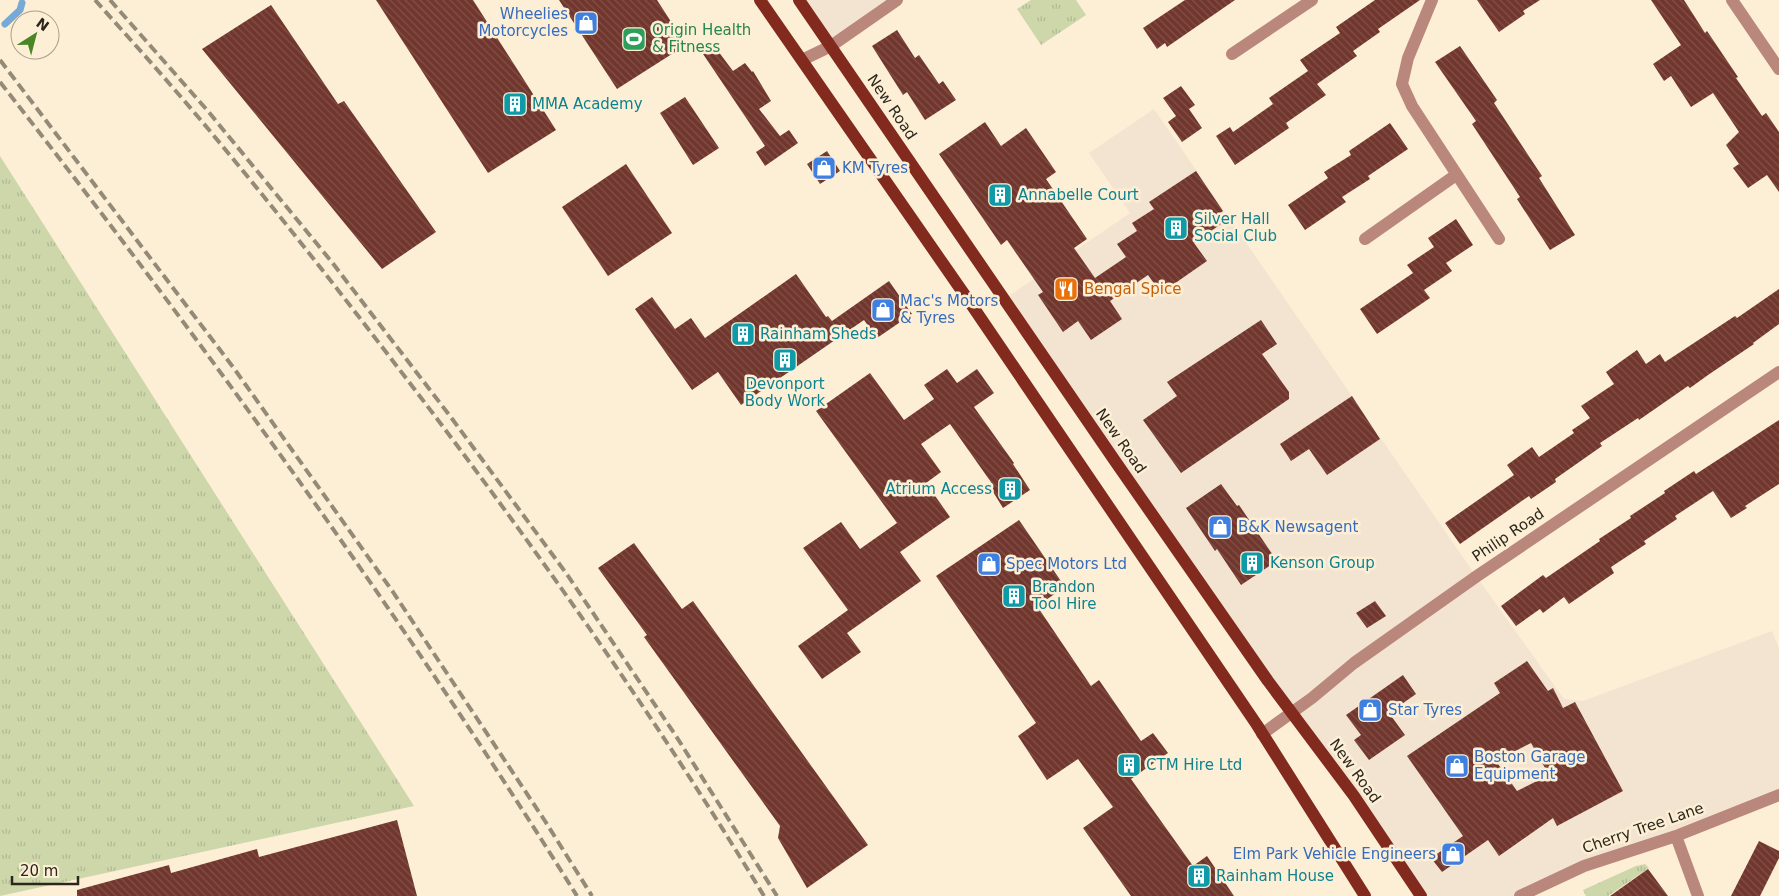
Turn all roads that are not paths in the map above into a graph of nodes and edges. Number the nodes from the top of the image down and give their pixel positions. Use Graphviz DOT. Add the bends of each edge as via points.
graph roads {
  1 [pos="760,0"];
  2 [pos="799,0"];
  3 [pos="897,0"];
  4 [pos="1312,0"];
  5 [pos="1432,0"];
  6 [pos="1732,0"];
  7 [pos="831,46"];
  8 [pos="1232,54"];
  9 [pos="802,60"];
  10 [pos="1779,69"];
  11 [pos="1456,176"];
  12 [pos="1499,239"];
  13 [pos="1365,240"];
  14 [pos="1779,372"];
  15 [pos="1292,714"];
  16 [pos="1262,734"];
  17 [pos="1779,795"];
  18 [pos="1676,836"];
  19 [pos="1365,896"];
  20 [pos="1421,896"];
  21 [pos="1520,896"];
  22 [pos="1698,896"];
  1 -- 9 [label="main road"];
  2 -- 7 [label="main road, New Road"];
  3 -- 7 [label="street"];
  4 -- 8 [label="street"];
  5 -- 11 [label="street" via="1408,58 1402,84 1412,106"];
  6 -- 10 [label="street"];
  7 -- 9 [label="street"];
  7 -- 15 [label="main road, New Road" via="1012,313"];
  9 -- 16 [label="main road"];
  11 -- 12 [label="street"];
  11 -- 13 [label="street"];
  14 -- 15 [label="street, Philip Road" via="1476,576 1354,663"];
  15 -- 16 [label="street, Philip Road"];
  15 -- 20 [label="main road, New Road" via="1354,796"];
  16 -- 19 [label="main road"];
  17 -- 18 [label="street, Cherry Tree Lane"];
  18 -- 21 [label="street, Cherry Tree Lane" via="1584,866"];
  18 -- 22 [label="street"];
}
